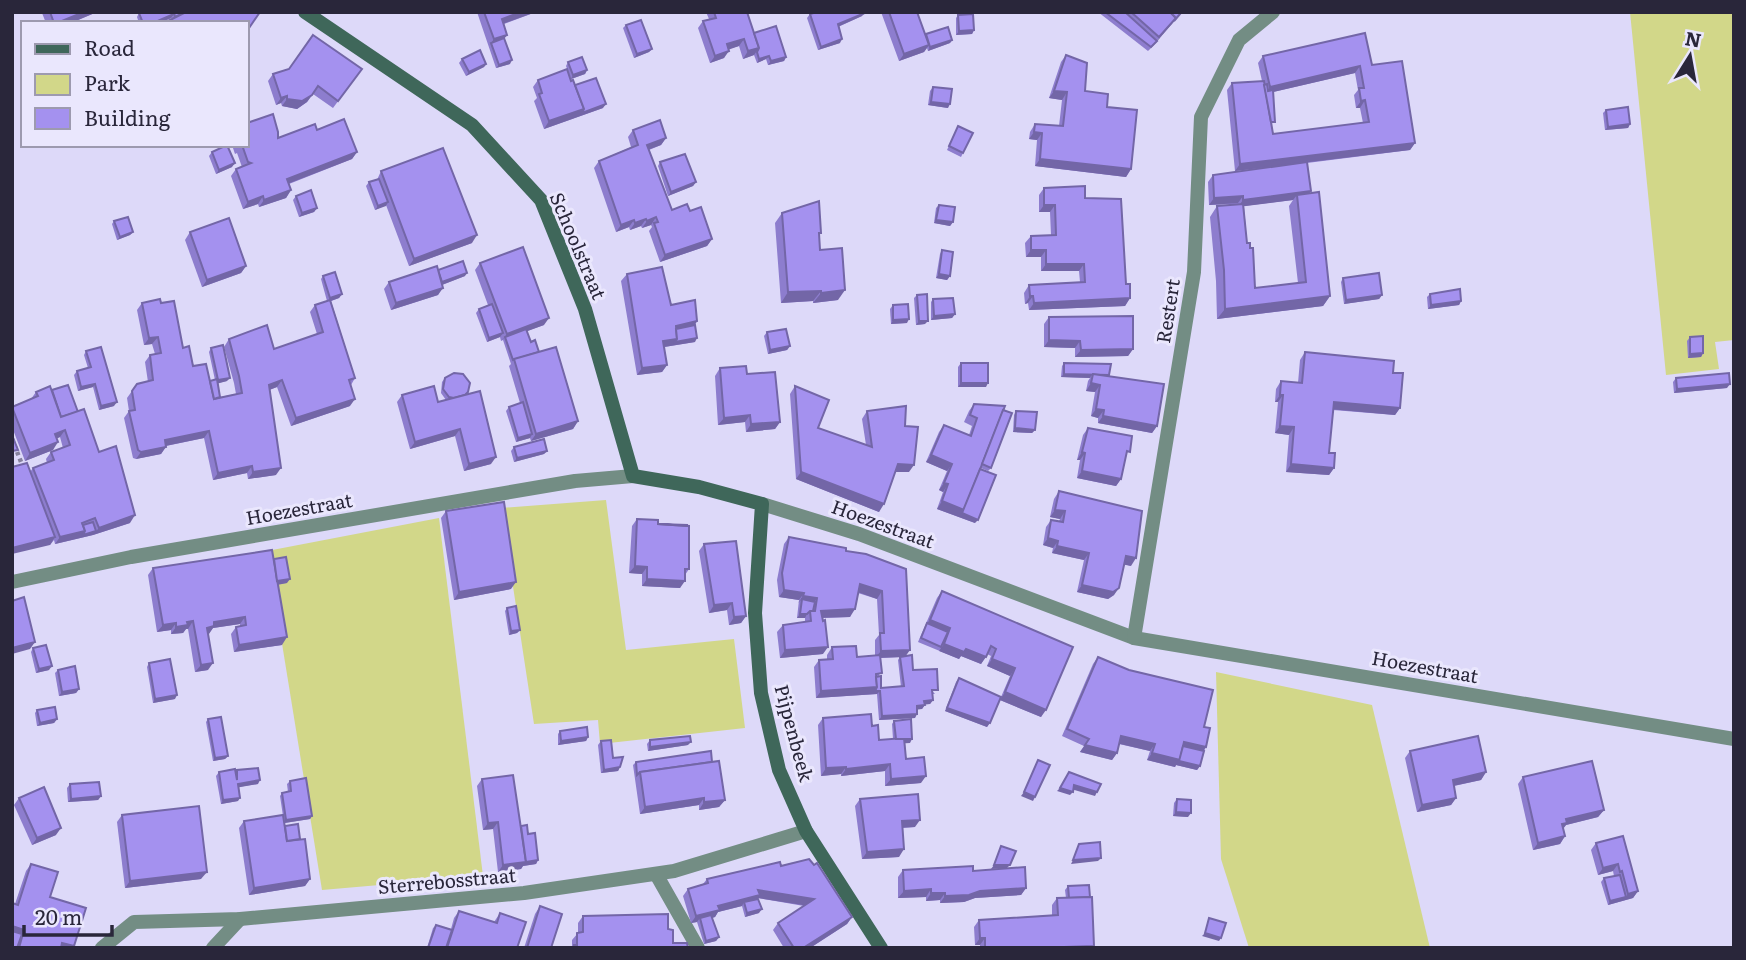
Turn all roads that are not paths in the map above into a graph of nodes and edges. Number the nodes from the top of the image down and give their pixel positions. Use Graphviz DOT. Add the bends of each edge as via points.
graph roads {
  1 [pos="305,12"];
  2 [pos="1273,12"];
  3 [pos="633,476"];
  4 [pos="762,504"];
  5 [pos="12,582"];
  6 [pos="1134,638"];
  7 [pos="1734,739"];
  8 [pos="806,831"];
  9 [pos="656,874"];
  10 [pos="240,919"];
  11 [pos="103,948"];
  12 [pos="213,948"];
  13 [pos="698,948"];
  14 [pos="881,948"];
  1 -- 3 [label="street, Schoolstraat" via="472,125 541,200 585,309"];
  2 -- 6 [label="street, Restert" via="1239,40 1200,117 1194,272"];
  3 -- 4 [label="street, Hoezestraat"];
  3 -- 5 [label="street, Hoezestraat" via="575,481"];
  4 -- 6 [label="street, Hoezestraat" via="859,534"];
  4 -- 8 [label="street, Pijpenbeek" via="755,612 761,693 779,770"];
  6 -- 7 [label="street, Hoezestraat"];
  8 -- 9 [label="street, Sterrebosstraat"];
  8 -- 14 [label="street, Pijpenbeek"];
  9 -- 10 [label="street, Sterrebosstraat" via="524,893"];
  9 -- 13 [label="street"];
  10 -- 11 [label="street, Sterrebosstraat" via="134,922"];
  10 -- 12 [label="street"];
}
